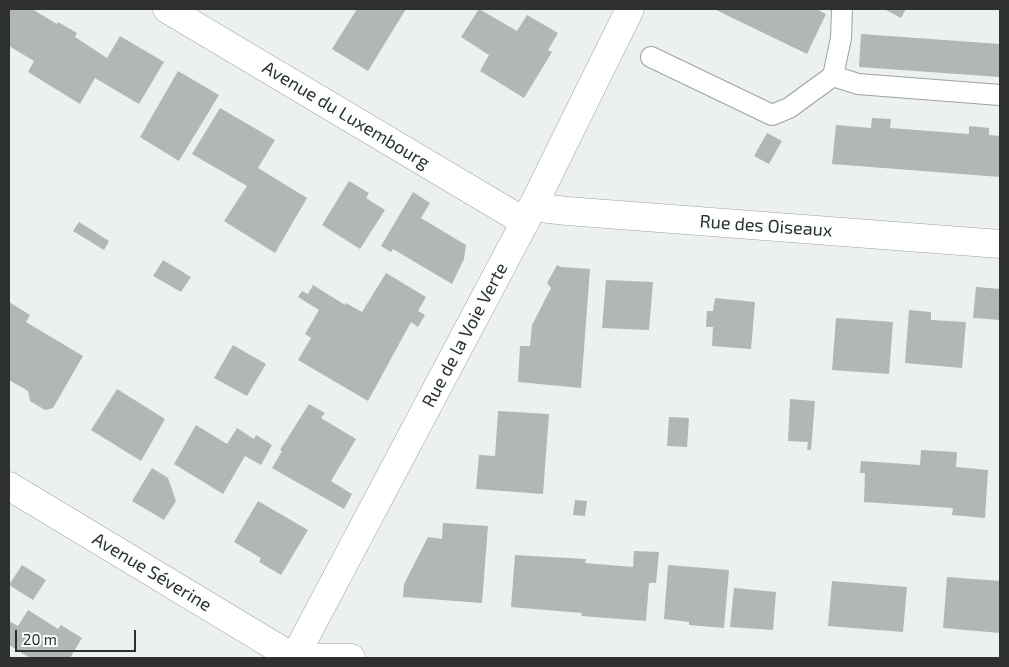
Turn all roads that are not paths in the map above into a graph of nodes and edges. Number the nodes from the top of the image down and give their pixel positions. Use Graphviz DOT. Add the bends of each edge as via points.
graph roads {
  1 [pos="167,9"];
  2 [pos="630,9"];
  3 [pos="842,9"];
  4 [pos="651,57"];
  5 [pos="833,76"];
  6 [pos="1000,95"];
  7 [pos="529,214"];
  8 [pos="1000,244"];
  9 [pos="9,486"];
  10 [pos="294,658"];
  11 [pos="350,658"];
  1 -- 7 [label="street, Avenue du Luxembourg"];
  2 -- 7 [label="street, Rue de la Voie Verte"];
  3 -- 5 [label="lane" via="841,38"];
  4 -- 5 [label="lane" via="772,114 790,108"];
  5 -- 6 [label="lane" via="858,84"];
  7 -- 8 [label="street, Rue des Oiseaux" via="567,211"];
  7 -- 10 [label="street, Rue de la Voie Verte"];
  9 -- 10 [label="street, Avenue Séverine"];
  10 -- 11 [label="street"];
}
